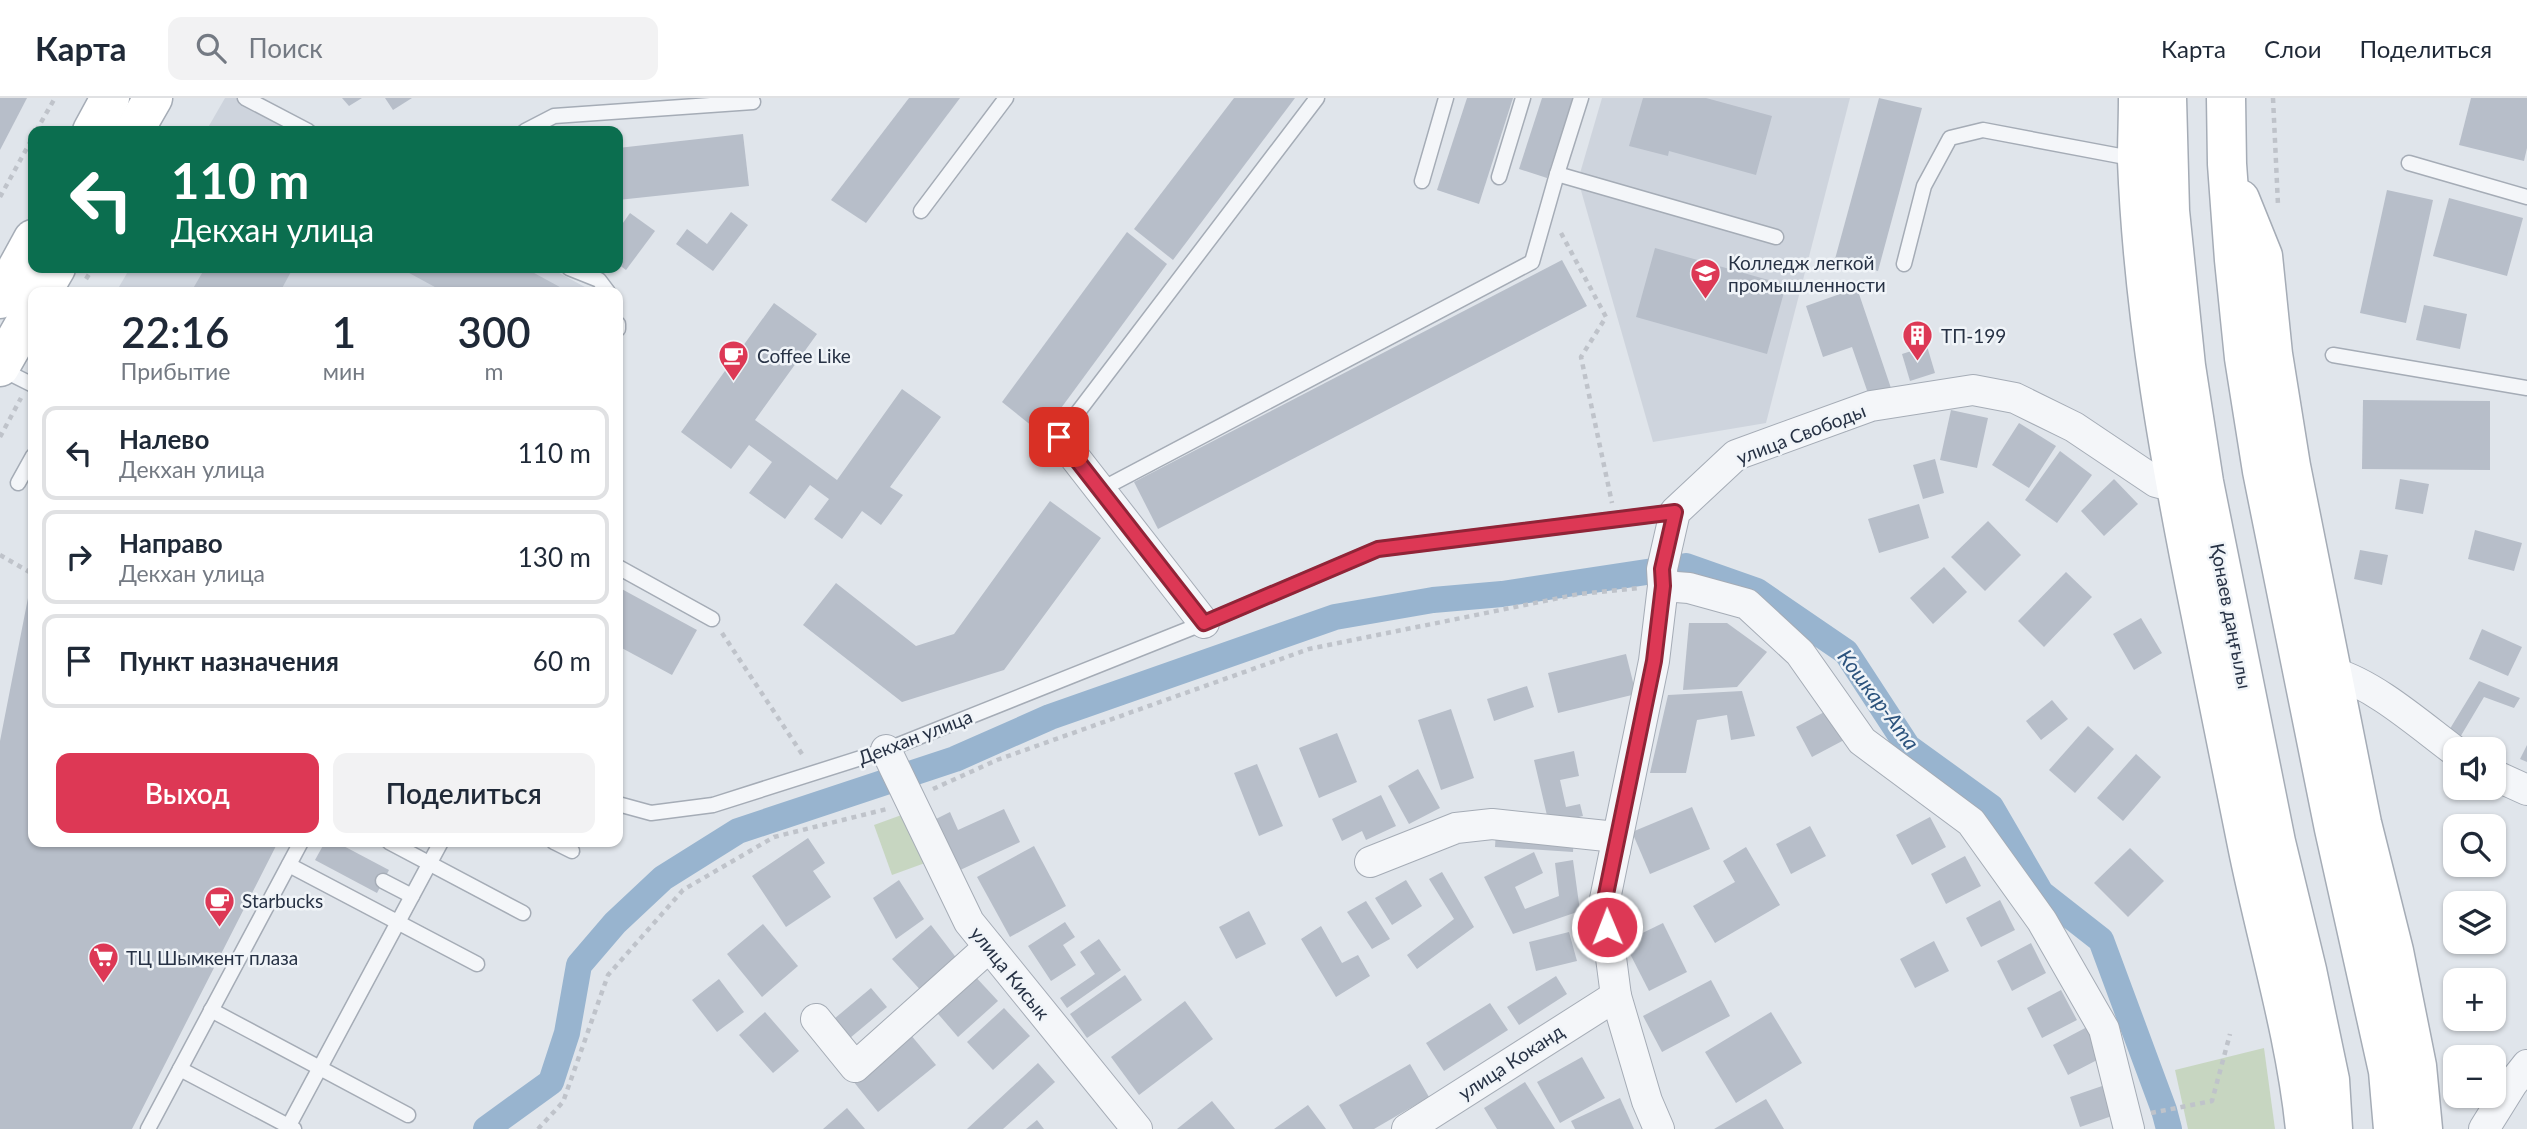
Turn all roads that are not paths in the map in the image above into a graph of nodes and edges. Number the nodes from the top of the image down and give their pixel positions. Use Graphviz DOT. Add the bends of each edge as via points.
graph roads {
  1 [pos="110,98"];
  2 [pos="153,98"];
  3 [pos="245,98"];
  4 [pos="1006,98"];
  5 [pos="1317,98"];
  6 [pos="1446,98"];
  7 [pos="1523,98"];
  8 [pos="1581,98"];
  9 [pos="2138,98"];
  10 [pos="2167,98"];
  11 [pos="2226,98"];
  12 [pos="753,102"];
  13 [pos="95,126"];
  14 [pos="137,126"];
  15 [pos="298,126"];
  16 [pos="535,126"];
  17 [pos="2137,160"];
  18 [pos="2409,163"];
  19 [pos="2227,164"];
  20 [pos="1557,174"];
  21 [pos="1499,177"];
  22 [pos="1422,181"];
  23 [pos="2527,197"];
  24 [pos="921,211"];
  25 [pos="2170,211"];
  26 [pos="1776,237"];
  27 [pos="28,248"];
  28 [pos="2143,249"];
  29 [pos="1904,264"];
  30 [pos="581,273"];
  31 [pos="604,287"];
  32 [pos="0,299"];
  33 [pos="28,328"];
  34 [pos="2333,355"];
  35 [pos="15,376"];
  36 [pos="2527,388"];
  37 [pos="1059,437"];
  38 [pos="28,465"];
  39 [pos="18,483"];
  40 [pos="2175,487"];
  41 [pos="1100,490"];
  42 [pos="1675,512"];
  43 [pos="623,570"];
  44 [pos="1663,586"];
  45 [pos="712,619"];
  46 [pos="1204,623"];
  47 [pos="2334,673"];
  48 [pos="2443,742"];
  49 [pos="887,751"];
  50 [pos="2506,780"];
  51 [pos="2527,790"];
  52 [pos="623,805"];
  53 [pos="299,847"];
  54 [pos="399,847"];
  55 [pos="438,847"];
  56 [pos="564,847"];
  57 [pos="1615,850"];
  58 [pos="572,851"];
  59 [pos="1370,862"];
  60 [pos="429,863"];
  61 [pos="289,865"];
  62 [pos="383,881"];
  63 [pos="412,896"];
  64 [pos="523,913"];
  65 [pos="398,922"];
  66 [pos="989,947"];
  67 [pos="2394,951"];
  68 [pos="477,964"];
  69 [pos="1616,996"];
  70 [pos="211,1010"];
  71 [pos="2377,1015"];
  72 [pos="816,1018"];
  73 [pos="2527,1065"];
  74 [pos="320,1068"];
  75 [pos="180,1069"];
  76 [pos="408,1115"];
  77 [pos="2139,1121"];
  78 [pos="290,1128"];
  79 [pos="148,1129"];
  80 [pos="1137,1129"];
  81 [pos="1407,1129"];
  82 [pos="1659,1129"];
  83 [pos="2305,1129"];
  84 [pos="2333,1129"];
  85 [pos="2393,1129"];
  86 [pos="2423,1129"];
  87 [pos="2484,1129"];
  1 -- 13 [label="main road"];
  2 -- 14 [label="main road"];
  3 -- 15 [label="lane"];
  4 -- 24 [label="lane"];
  5 -- 37 [label="lane"];
  6 -- 22 [label="lane"];
  7 -- 21 [label="lane"];
  8 -- 20 [label="lane"];
  9 -- 17 [label="main road"];
  10 -- 25 [label="main road, Қонаев даңғылы"];
  11 -- 19 [label="main road"];
  12 -- 16 [label="lane" via="554,116"];
  17 -- 28 [label="main road"];
  17 -- 29 [label="lane" via="1983,130 1950,138 1924,186"];
  18 -- 23 [label="lane"];
  19 -- 47 [label="main road" via="2263,256 2291,466"];
  19 -- 71 [label="main road" via="2243,346 2262,471 2334,829"];
  20 -- 26 [label="lane"];
  20 -- 41 [label="lane" via="1532,262"];
  25 -- 28 [label="main road"];
  25 -- 84 [label="main road, Қонаев даңғылы" via="2204,482 2276,842 2330,1080"];
  27 -- 32 [label="main road"];
  28 -- 40 [label="main road"];
  30 -- 31 [label="lane"];
  33 -- 35 [label="main road"];
  34 -- 36 [label="lane"];
  37 -- 41 [label="street"];
  38 -- 39 [label="lane"];
  40 -- 42 [label="street, улица Свободы" via="2156,482 2063,421 2015,398 1973,390 1871,406 1736,455"];
  40 -- 83 [label="main road" via="2248,848 2282,990"];
  41 -- 46 [label="street"];
  42 -- 44 [label="street" via="1662,569"];
  42 -- 46 [label="lane, Декхан улица" via="1378,549"];
  43 -- 45 [label="lane"];
  44 -- 57 [label="street" via="1654,661"];
  44 -- 77 [label="street" via="1748,604 1800,653 1862,741 1971,822 2042,921 2104,1029"];
  46 -- 49 [label="lane, Декхан улица"];
  47 -- 48 [label="street" via="2348,677"];
  47 -- 67 [label="main road" via="2362,823"];
  49 -- 52 [label="lane, Декхан улица" via="713,804 651,813"];
  49 -- 66 [label="street, улица Кисык" via="969,922"];
  50 -- 51 [label="street"];
  53 -- 61 [label="lane"];
  54 -- 60 [label="lane"];
  55 -- 60 [label="lane"];
  56 -- 58 [label="lane"];
  57 -- 59 [label="street" via="1616,837 1492,824 1457,828"];
  57 -- 69 [label="street" via="1604,904"];
  60 -- 63 [label="lane"];
  60 -- 64 [label="lane"];
  61 -- 65 [label="lane"];
  61 -- 70 [label="lane"];
  62 -- 63 [label="lane"];
  63 -- 65 [label="lane"];
  65 -- 68 [label="lane"];
  65 -- 74 [label="lane"];
  66 -- 72 [label="street" via="855,1067"];
  66 -- 80 [label="street, улица Кисык"];
  67 -- 71 [label="main road"];
  67 -- 86 [label="main road" via="2417,1066"];
  69 -- 81 [label="street, улица Коканд"];
  69 -- 82 [label="street"];
  70 -- 74 [label="lane"];
  70 -- 75 [label="lane"];
  71 -- 85 [label="main road"];
  73 -- 87 [label="street"];
  74 -- 76 [label="lane"];
  74 -- 78 [label="lane"];
  75 -- 78 [label="lane"];
  75 -- 79 [label="lane"];
}
